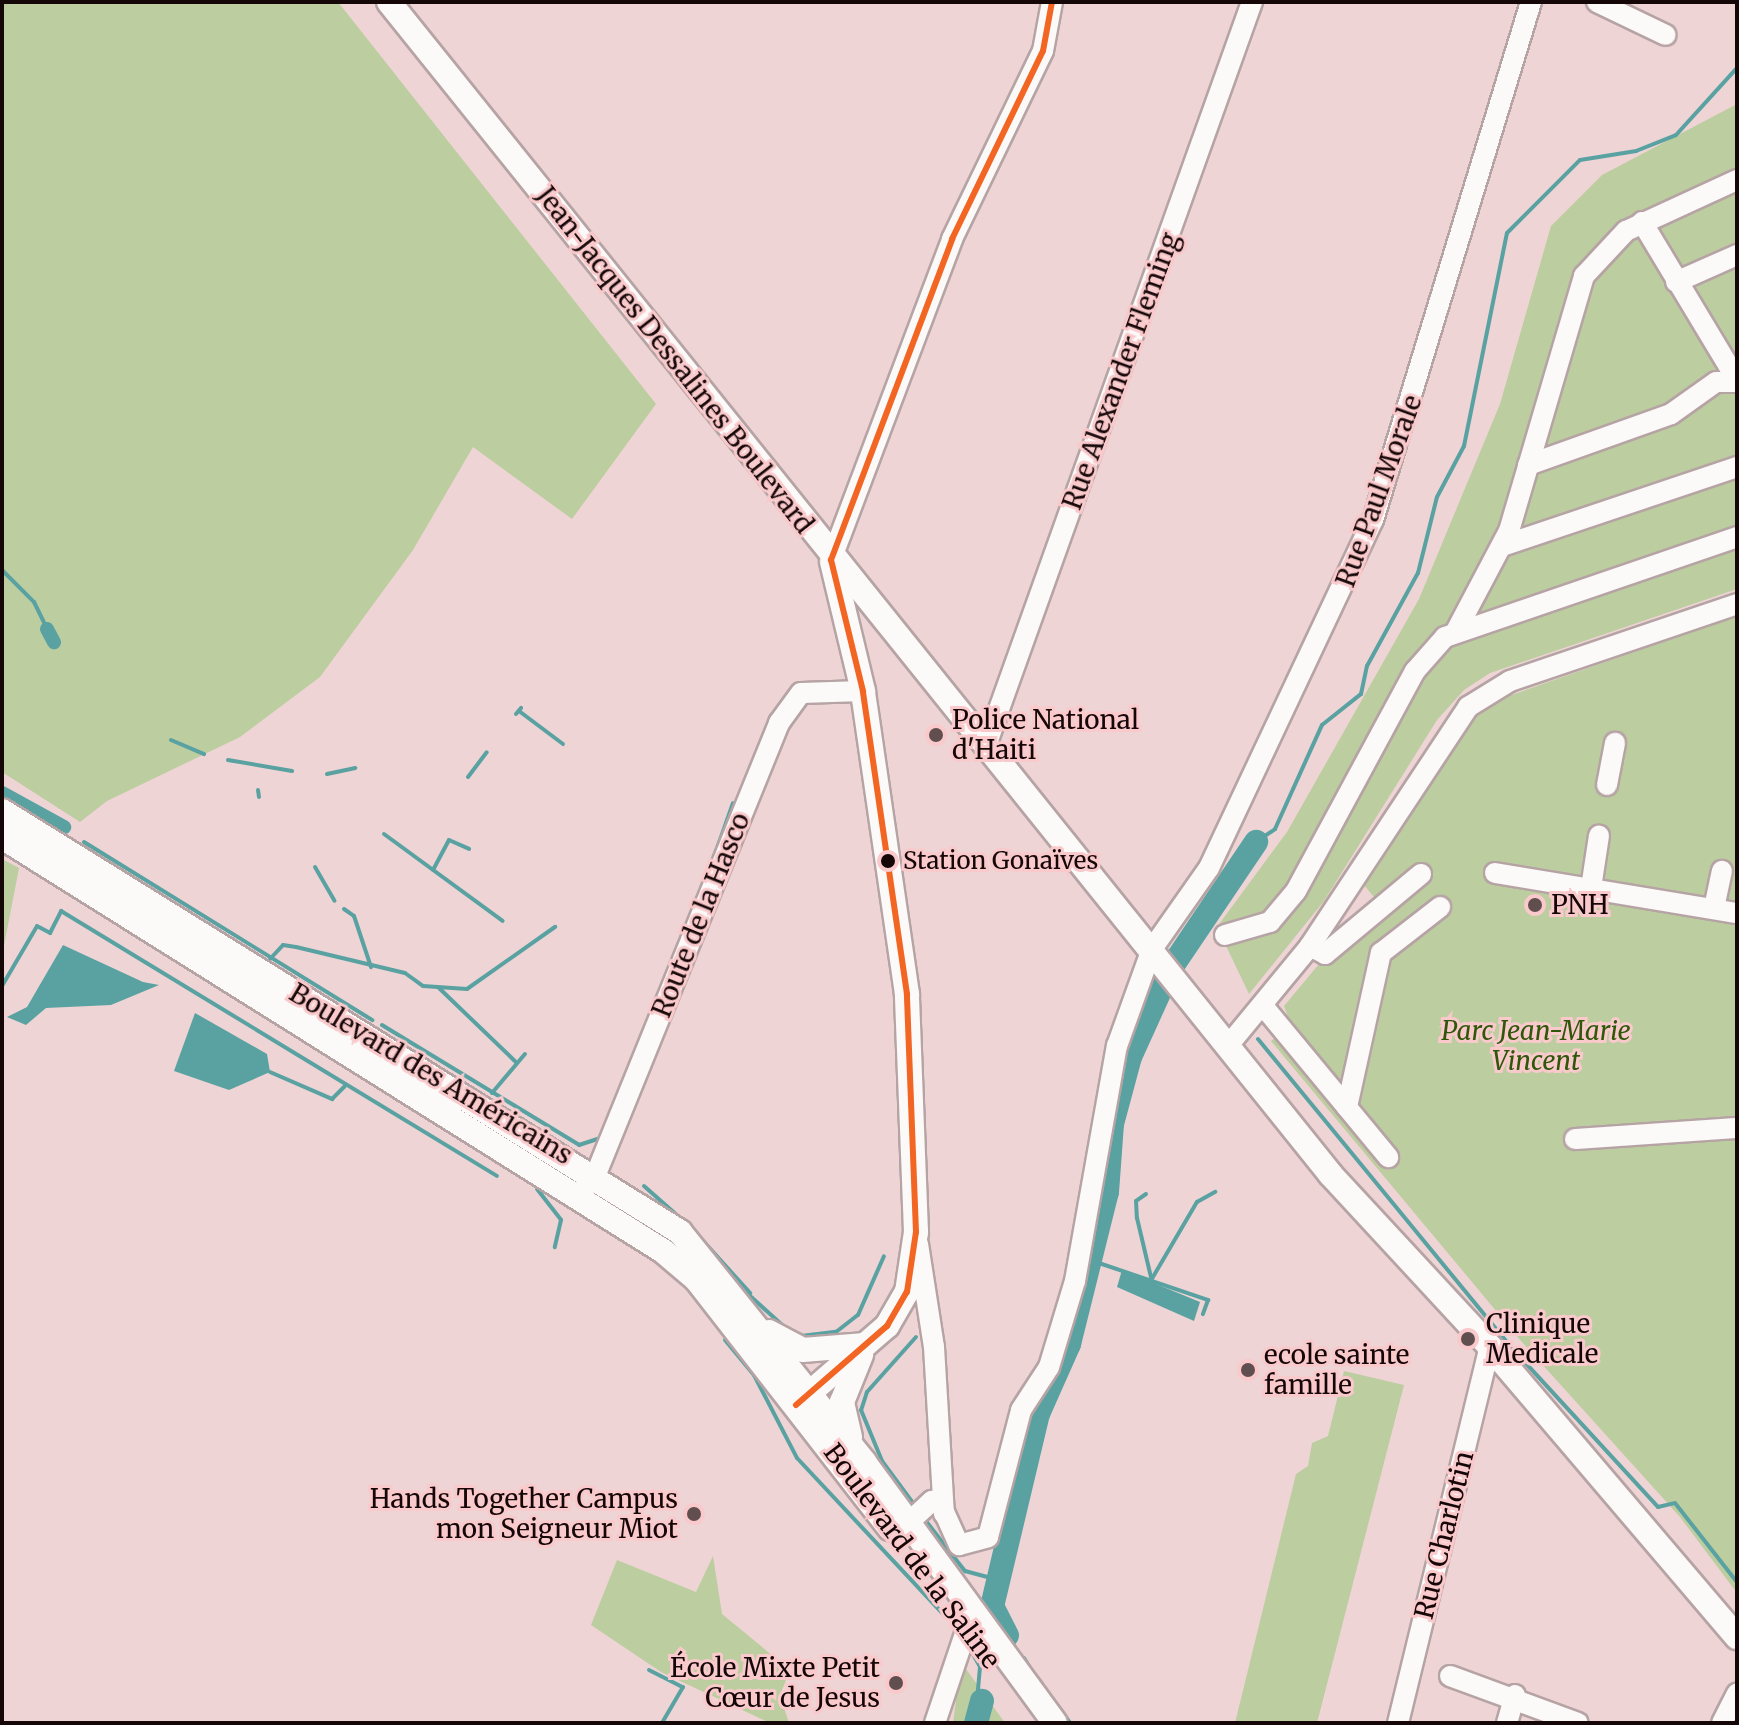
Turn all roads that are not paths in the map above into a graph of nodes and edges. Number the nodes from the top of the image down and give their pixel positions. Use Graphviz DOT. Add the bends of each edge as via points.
graph roads {
  1 [pos="389,2"];
  2 [pos="1052,2"];
  3 [pos="1252,2"];
  4 [pos="1531,2"];
  5 [pos="1597,2"];
  6 [pos="1666,35"];
  7 [pos="1737,180"];
  8 [pos="1642,222"];
  9 [pos="1737,255"];
  10 [pos="1676,282"];
  11 [pos="1737,381"];
  12 [pos="1528,465"];
  13 [pos="1737,467"];
  14 [pos="1737,537"];
  15 [pos="1502,546"];
  16 [pos="831,560"];
  17 [pos="1737,604"];
  18 [pos="1456,631"];
  19 [pos="863,691"];
  20 [pos="988,740"];
  21 [pos="1615,743"];
  22 [pos="1607,785"];
  23 [pos="2,811"];
  24 [pos="1599,836"];
  25 [pos="2,837"];
  26 [pos="1722,871"];
  27 [pos="1495,873"];
  28 [pos="1421,874"];
  29 [pos="1591,888"];
  30 [pos="1440,907"];
  31 [pos="1714,908"];
  32 [pos="1737,913"];
  33 [pos="1225,935"];
  34 [pos="1310,946"];
  35 [pos="1165,965"];
  36 [pos="1264,1007"];
  37 [pos="1231,1042"];
  38 [pos="1347,1107"];
  39 [pos="1737,1128"];
  40 [pos="1575,1139"];
  41 [pos="1388,1157"];
  42 [pos="596,1174"];
  43 [pos="577,1196"];
  44 [pos="916,1232"];
  45 [pos="757,1324"];
  46 [pos="865,1345"];
  47 [pos="1490,1347"];
  48 [pos="803,1400"];
  49 [pos="864,1462"];
  50 [pos="945,1518"];
  51 [pos="907,1524"];
  52 [pos="971,1628"];
  53 [pos="1737,1637"];
  54 [pos="1450,1676"];
  55 [pos="1014,1678"];
  56 [pos="1737,1694"];
  57 [pos="1515,1695"];
  58 [pos="935,1723"];
  59 [pos="1039,1723"];
  60 [pos="1055,1723"];
  61 [pos="1398,1723"];
  62 [pos="1507,1723"];
  63 [pos="1578,1723"];
  64 [pos="1722,1723"];
  1 -- 16 [label="main road, Jean-Jacques Dessalines Boulevard"];
  2 -- 16 [label="street" via="1043,51 952,239"];
  3 -- 20 [label="street, Rue Alexander Fleming"];
  4 -- 35 [label="street, Rue Paul Morale" via="1373,520"];
  5 -- 6 [label="street"];
  7 -- 8 [label="street"];
  8 -- 10 [label="street"];
  8 -- 12 [label="street" via="1609,241 1584,276"];
  9 -- 10 [label="street"];
  10 -- 11 [label="street"];
  11 -- 12 [label="street" via="1716,382 1671,414"];
  12 -- 15 [label="street"];
  13 -- 15 [label="street"];
  14 -- 18 [label="street"];
  15 -- 18 [label="street"];
  16 -- 19 [label="main road"];
  16 -- 20 [label="main road, Jean-Jacques Dessalines Boulevard"];
  17 -- 34 [label="street" via="1510,681 1468,707"];
  18 -- 33 [label="street" via="1415,671 1296,891 1270,922"];
  19 -- 42 [label="street, Route de la Hasco" via="801,693 779,723"];
  19 -- 44 [label="main road" via="907,994"];
  20 -- 35 [label="main road, Jean-Jacques Dessalines Boulevard"];
  21 -- 22 [label="street"];
  23 -- 42 [label="main road, Boulevard des Américains"];
  24 -- 29 [label="street"];
  25 -- 43 [label="main road, Boulevard des Américains"];
  26 -- 31 [label="street"];
  27 -- 29 [label="street"];
  28 -- 34 [label="street" via="1325,954"];
  29 -- 31 [label="street"];
  30 -- 38 [label="street" via="1381,953"];
  31 -- 32 [label="street"];
  34 -- 36 [label="street"];
  35 -- 37 [label="main road, Jean-Jacques Dessalines Boulevard"];
  35 -- 50 [label="street, Rue Paul Morale" via="1111,1070 1093,1196 1061,1336 1021,1410 988,1537 959,1545"];
  36 -- 37 [label="street"];
  36 -- 38 [label="street"];
  37 -- 47 [label="main road, Jean-Jacques Dessalines Boulevard" via="1331,1175"];
  38 -- 41 [label="street"];
  39 -- 40 [label="street"];
  42 -- 43 [label="street, Route de la Hasco"];
  42 -- 45 [label="main road, Boulevard des Américains" via="680,1232"];
  43 -- 48 [label="main road, Boulevard des Américains" via="696,1279"];
  44 -- 46 [label="main road" via="907,1292"];
  44 -- 50 [label="street" via="934,1347"];
  45 -- 46 [label="main road" via="803,1350"];
  45 -- 48 [label="main road, Boulevard des Américains"];
  46 -- 48 [label="main road"];
  46 -- 49 [label="main road" via="842,1402"];
  47 -- 53 [label="main road, Jean-Jacques Dessalines Boulevard"];
  47 -- 61 [label="street, Rue Charlotin"];
  48 -- 49 [label="main road, Boulevard de la Saline"];
  48 -- 52 [label="main road, Boulevard de la Saline"];
  49 -- 51 [label="main road, Boulevard de la Saline"];
  50 -- 51 [label="street" via="932,1501"];
  51 -- 52 [label="main road, Boulevard de la Saline"];
  52 -- 55 [label="main road, Boulevard de la Saline"];
  52 -- 58 [label="street"];
  54 -- 57 [label="street"];
  55 -- 59 [label="main road, Boulevard de la Saline"];
  55 -- 60 [label="main road, Boulevard de la Saline"];
  56 -- 64 [label="street"];
  57 -- 62 [label="street"];
  57 -- 63 [label="street"];
}
